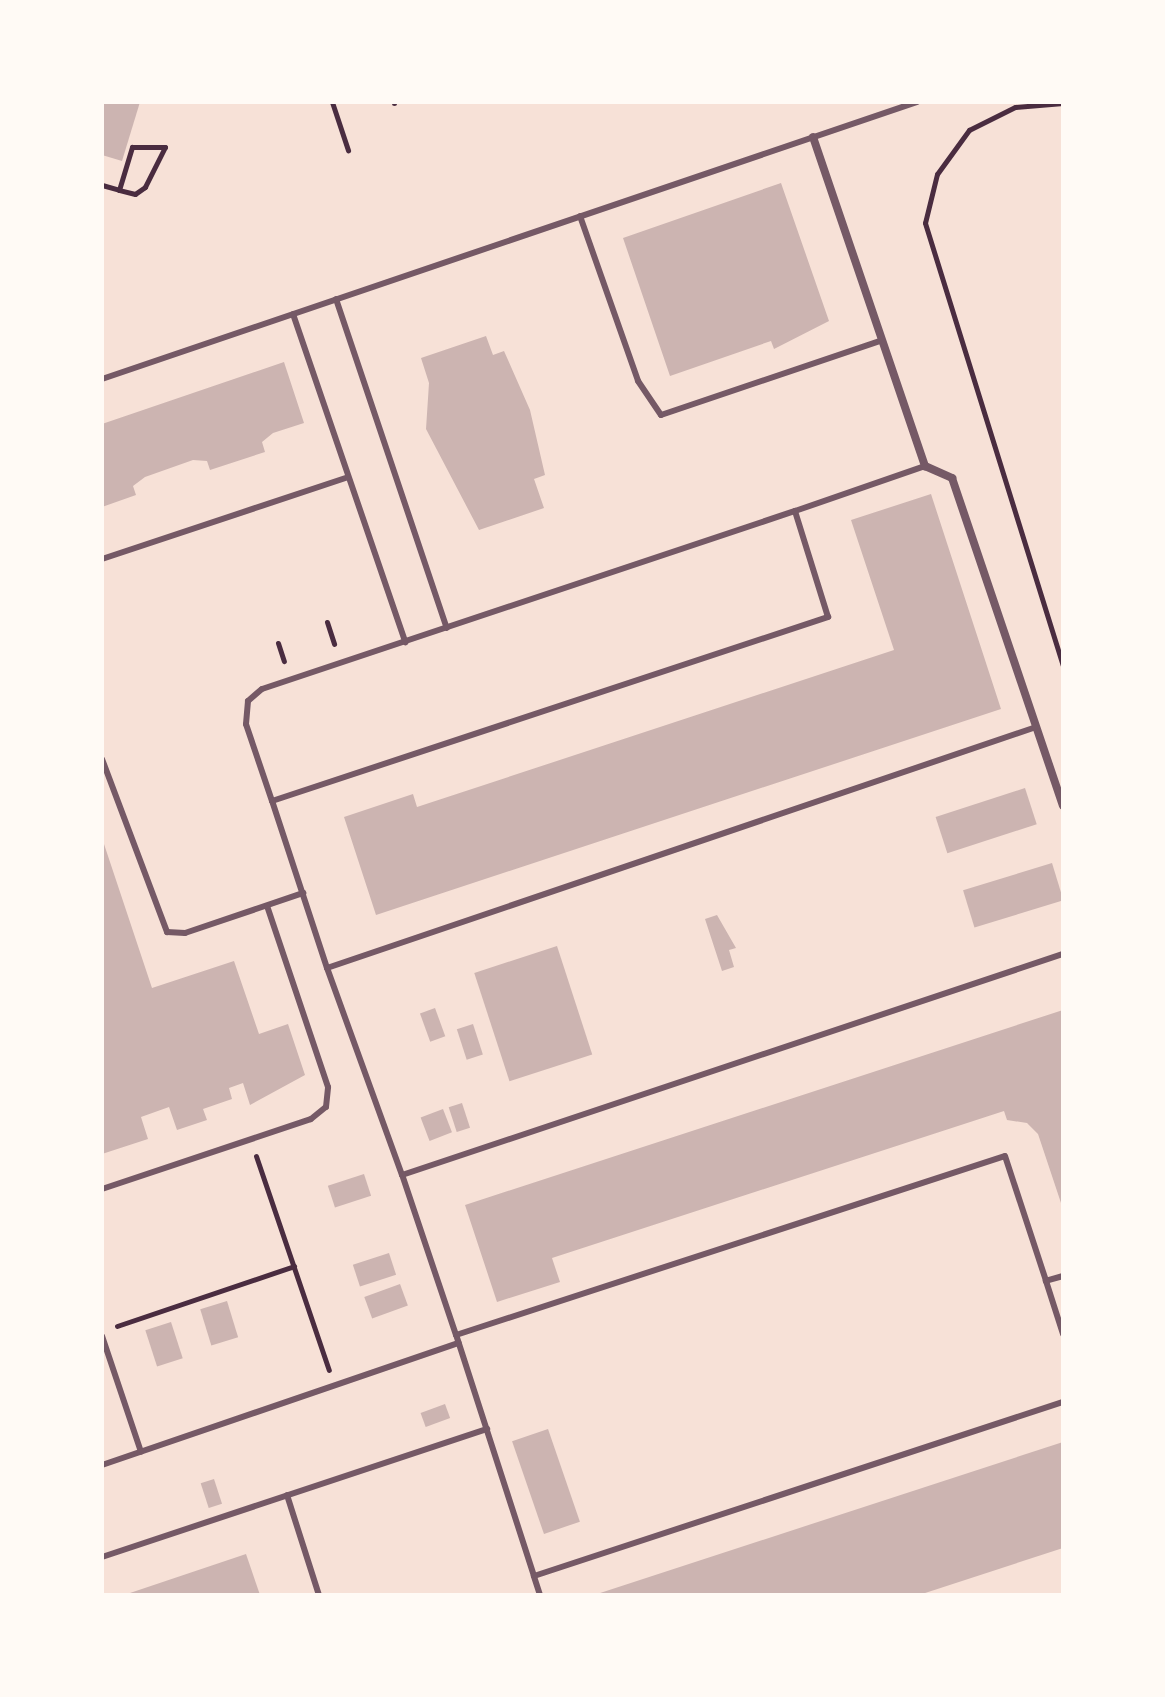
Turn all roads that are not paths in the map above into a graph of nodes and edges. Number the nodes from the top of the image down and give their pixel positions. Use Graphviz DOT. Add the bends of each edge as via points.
graph roads {
  1 [pos="917,102"];
  2 [pos="813,137"];
  3 [pos="580,216"];
  4 [pos="336,299"];
  5 [pos="293,314"];
  6 [pos="882,340"];
  7 [pos="102,379"];
  8 [pos="925,466"];
  9 [pos="348,477"];
  10 [pos="795,511"];
  11 [pos="102,559"];
  12 [pos="447,628"];
  13 [pos="405,642"];
  14 [pos="1036,727"];
  15 [pos="102,759"];
  16 [pos="272,801"];
  17 [pos="1063,806"];
  18 [pos="303,893"];
  19 [pos="267,906"];
  20 [pos="1063,954"];
  21 [pos="327,968"];
  22 [pos="402,1175"];
  23 [pos="102,1189"];
  24 [pos="1063,1276"];
  25 [pos="1046,1281"];
  26 [pos="102,1334"];
  27 [pos="1063,1334"];
  28 [pos="456,1335"];
  29 [pos="459,1343"];
  30 [pos="1063,1402"];
  31 [pos="487,1429"];
  32 [pos="141,1452"];
  33 [pos="102,1465"];
  34 [pos="287,1495"];
  35 [pos="102,1557"];
  36 [pos="534,1576"];
  37 [pos="319,1595"];
  38 [pos="540,1595"];
  1 -- 2 [label="lane"];
  2 -- 3 [label="lane"];
  2 -- 6 [label="street"];
  3 -- 4 [label="lane"];
  3 -- 6 [label="lane" via="638,381 661,415"];
  4 -- 5 [label="lane"];
  4 -- 12 [label="lane"];
  5 -- 7 [label="lane"];
  5 -- 9 [label="lane"];
  6 -- 8 [label="street"];
  8 -- 10 [label="lane"];
  8 -- 14 [label="street" via="952,478"];
  9 -- 11 [label="lane"];
  9 -- 13 [label="lane"];
  10 -- 12 [label="lane"];
  10 -- 16 [label="lane" via="828,617"];
  12 -- 13 [label="lane"];
  13 -- 16 [label="lane" via="262,689 248,701 246,724"];
  14 -- 17 [label="street"];
  14 -- 21 [label="lane"];
  15 -- 19 [label="lane" via="167,932"];
  16 -- 18 [label="lane"];
  18 -- 19 [label="lane"];
  18 -- 21 [label="lane"];
  19 -- 23 [label="lane" via="328,1087 326,1107 311,1119"];
  20 -- 22 [label="lane"];
  21 -- 22 [label="lane"];
  22 -- 28 [label="lane"];
  24 -- 25 [label="lane"];
  25 -- 27 [label="lane"];
  25 -- 28 [label="lane" via="1005,1156"];
  26 -- 32 [label="lane"];
  28 -- 29 [label="lane"];
  29 -- 31 [label="lane"];
  29 -- 32 [label="lane"];
  30 -- 36 [label="lane"];
  31 -- 34 [label="lane"];
  31 -- 36 [label="lane"];
  32 -- 33 [label="lane"];
  34 -- 35 [label="lane"];
  34 -- 37 [label="lane"];
  36 -- 38 [label="lane"];
}
